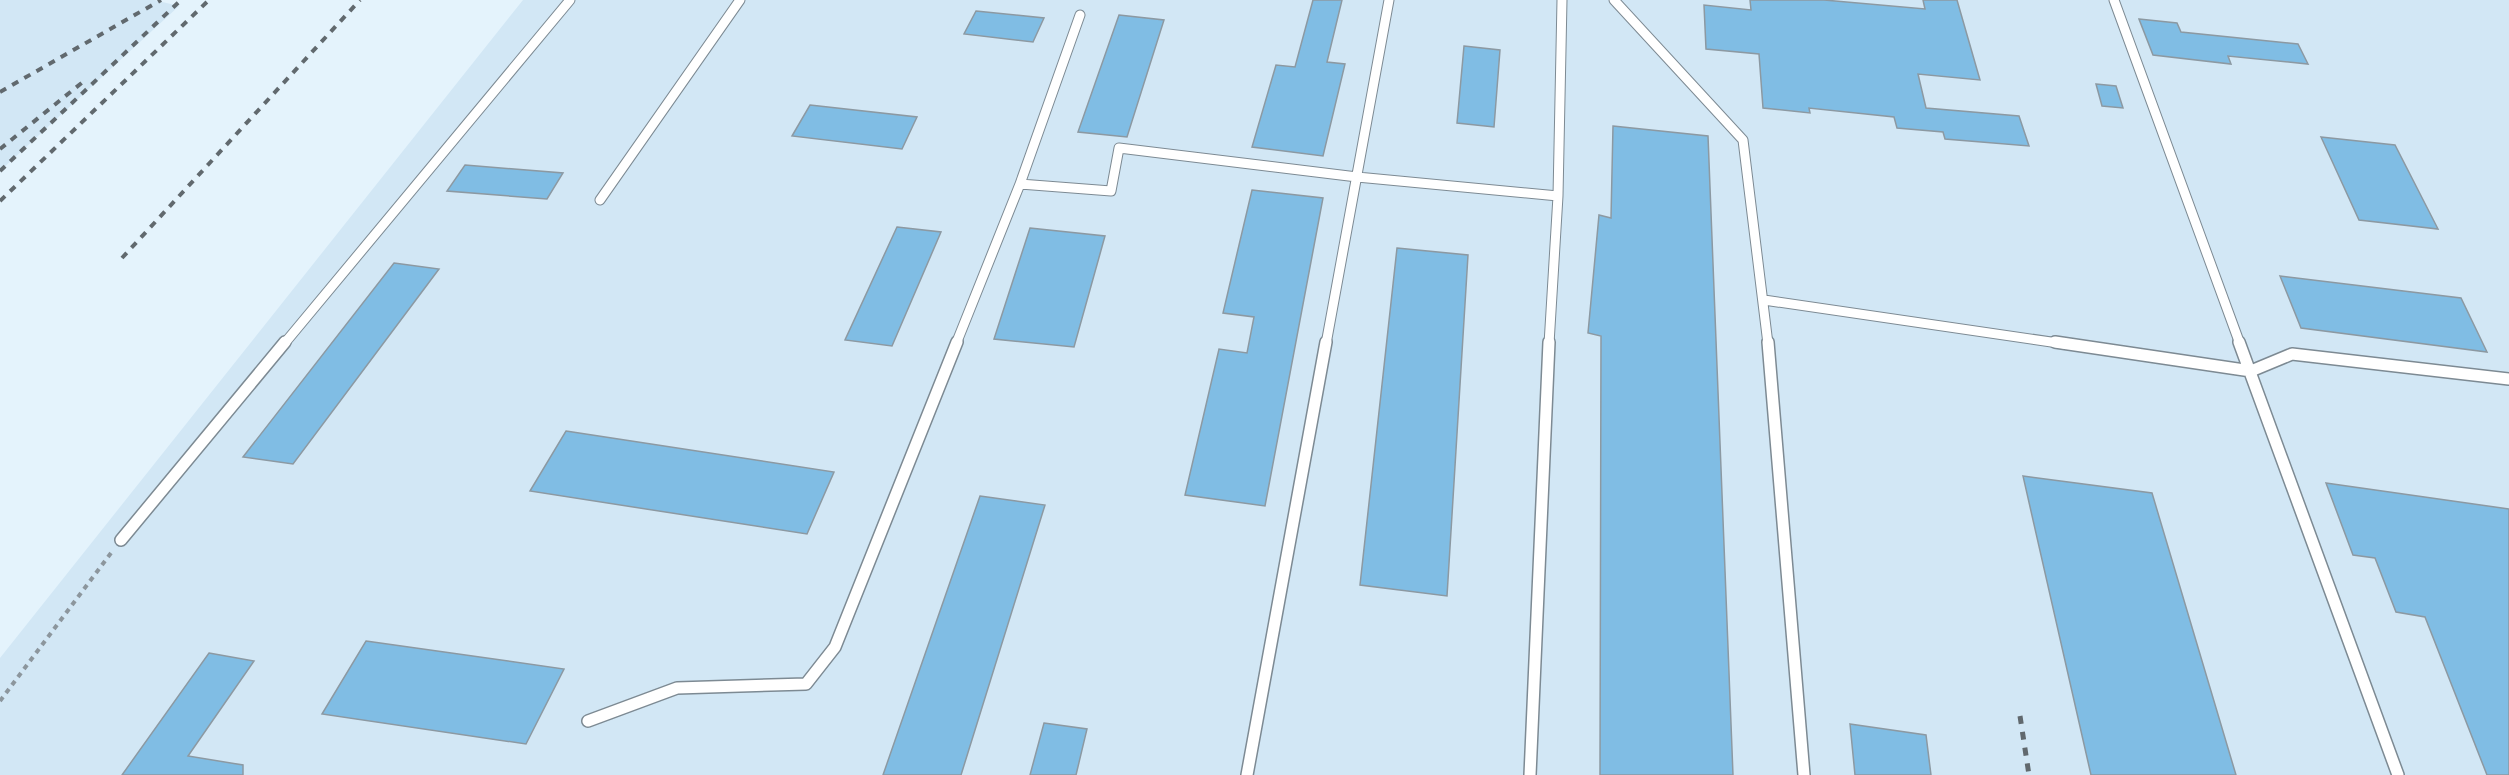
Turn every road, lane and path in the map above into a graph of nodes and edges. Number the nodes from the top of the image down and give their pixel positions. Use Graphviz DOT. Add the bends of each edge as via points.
graph roads {
  1 [pos="570,0"];
  2 [pos="740,0"];
  3 [pos="1389,0"];
  4 [pos="1562,0"];
  5 [pos="1614,0"];
  6 [pos="2114,0"];
  7 [pos="1080,15"];
  8 [pos="1357,177"];
  9 [pos="1020,184"];
  10 [pos="1558,196"];
  11 [pos="600,200"];
  12 [pos="1764,300"];
  13 [pos="2251,371"];
  14 [pos="2509,380"];
  15 [pos="121,540"];
  16 [pos="0,701"];
  17 [pos="588,721"];
  18 [pos="1247,775"];
  19 [pos="1530,775"];
  20 [pos="1804,775"];
  21 [pos="2398,775"];
  1 -- 15 [label="lane"];
  2 -- 11 [label="lane"];
  3 -- 8 [label="lane"];
  4 -- 10 [label="lane"];
  5 -- 12 [label="lane" via="1743,140"];
  6 -- 13 [label="lane"];
  7 -- 9 [label="lane"];
  8 -- 9 [label="lane" via="1119,148 1111,192"];
  8 -- 10 [label="lane"];
  8 -- 18 [label="lane"];
  9 -- 17 [label="lane" via="835,647 806,684 677,688"];
  10 -- 19 [label="lane"];
  12 -- 13 [label="lane"];
  12 -- 20 [label="lane"];
  13 -- 14 [label="lane" via="2292,354"];
  13 -- 21 [label="lane"];
  15 -- 16 [label="path"];
}
